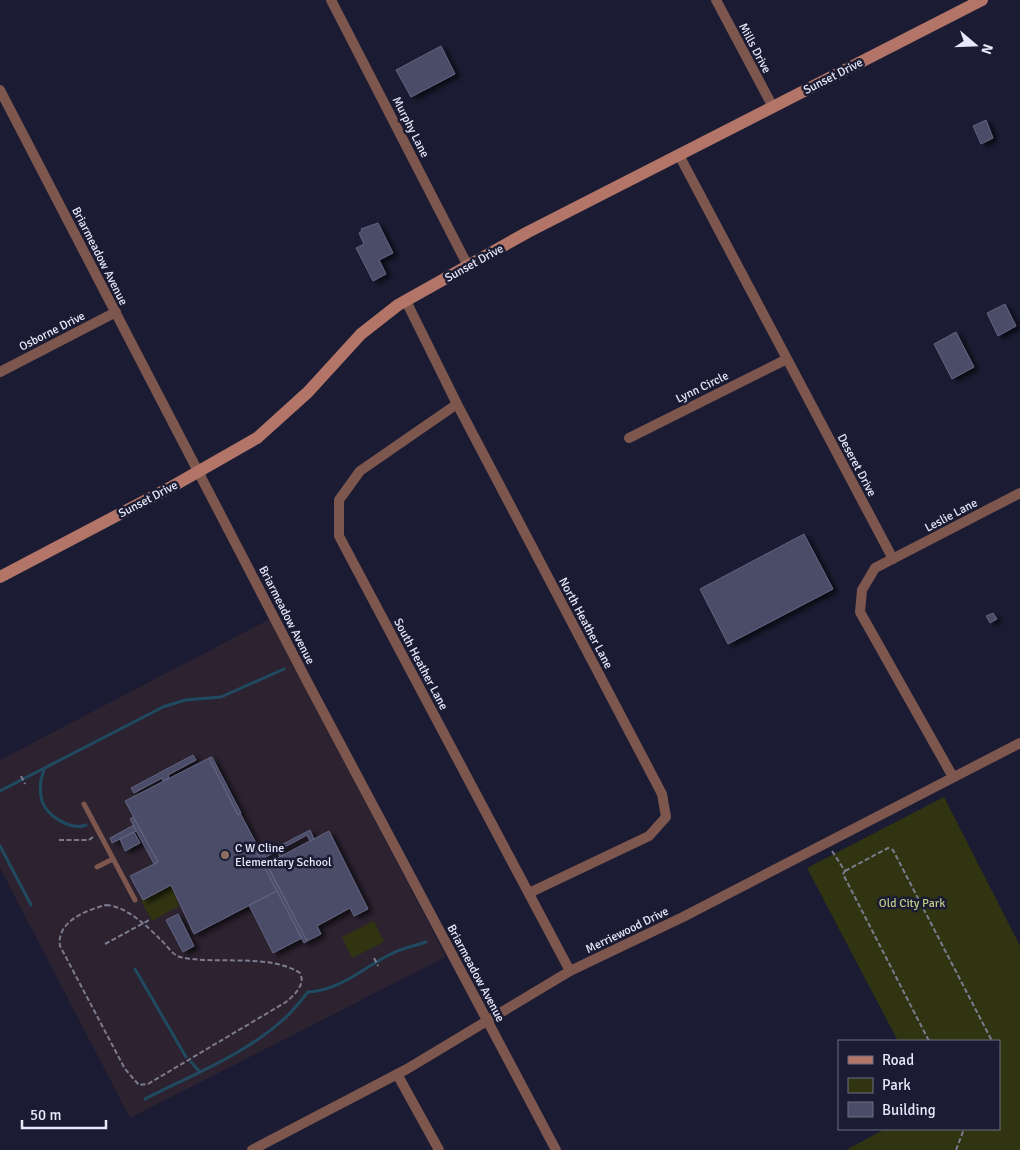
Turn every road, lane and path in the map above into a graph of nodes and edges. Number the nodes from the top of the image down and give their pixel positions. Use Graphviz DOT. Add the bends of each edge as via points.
graph roads {
  1 [pos="331,0"];
  2 [pos="716,0"];
  3 [pos="982,0"];
  4 [pos="0,90"];
  5 [pos="773,107"];
  6 [pos="679,156"];
  7 [pos="468,266"];
  8 [pos="406,301"];
  9 [pos="116,312"];
  10 [pos="787,359"];
  11 [pos="0,372"];
  12 [pos="457,404"];
  13 [pos="628,438"];
  14 [pos="198,471"];
  15 [pos="1020,493"];
  16 [pos="893,559"];
  17 [pos="0,577"];
  18 [pos="1020,743"];
  19 [pos="21,776"];
  20 [pos="953,777"];
  21 [pos="25,784"];
  22 [pos="84,804"];
  23 [pos="100,834"];
  24 [pos="59,840"];
  25 [pos="827,842"];
  26 [pos="113,858"];
  27 [pos="97,867"];
  28 [pos="845,871"];
  29 [pos="529,893"];
  30 [pos="135,900"];
  31 [pos="151,919"];
  32 [pos="142,924"];
  33 [pos="105,944"];
  34 [pos="374,958"];
  35 [pos="378,966"];
  36 [pos="570,971"];
  37 [pos="487,1021"];
  38 [pos="928,1040"];
  39 [pos="991,1040"];
  40 [pos="397,1074"];
  41 [pos="964,1130"];
  42 [pos="252,1150"];
  43 [pos="440,1150"];
  44 [pos="556,1150"];
  45 [pos="956,1150"];
  1 -- 7 [label="street, Murphy Lane"];
  2 -- 5 [label="street, Mills Drive"];
  3 -- 5 [label="street, Sunset Drive"];
  4 -- 9 [label="street, Briarmeadow Avenue"];
  5 -- 6 [label="street, Sunset Drive"];
  6 -- 7 [label="street, Sunset Drive"];
  6 -- 10 [label="street, Deseret Drive"];
  7 -- 8 [label="street, Sunset Drive"];
  8 -- 12 [label="street, North Heather Lane"];
  8 -- 14 [label="street, Sunset Drive" via="361,334 308,392 257,438"];
  9 -- 11 [label="street, Osborne Drive"];
  9 -- 14 [label="street, Briarmeadow Avenue"];
  10 -- 13 [label="street, Lynn Circle"];
  10 -- 16 [label="street, Deseret Drive"];
  12 -- 29 [label="street, South Heather Lane" via="360,471 339,500 339,536"];
  12 -- 29 [label="street, North Heather Lane" via="662,794 666,817 649,836"];
  14 -- 17 [label="street, Sunset Drive"];
  14 -- 37 [label="street, Briarmeadow Avenue"];
  15 -- 16 [label="street, Leslie Lane"];
  16 -- 20 [label="street" via="875,568 862,590 860,612"];
  18 -- 20 [label="street, Merriewood Drive"];
  19 -- 21 [label="path"];
  20 -- 25 [label="street, Merriewood Drive"];
  22 -- 23 [label="lane"];
  23 -- 24 [label="path" via="89,840"];
  23 -- 26 [label="lane"];
  25 -- 28 [label="path"];
  25 -- 36 [label="street, Merriewood Drive"];
  26 -- 27 [label="lane"];
  26 -- 30 [label="lane"];
  28 -- 38 [label="path" via="843,874"];
  28 -- 39 [label="path" via="888,848 893,850"];
  29 -- 36 [label="street, South Heather Lane"];
  31 -- 32 [label="path"];
  32 -- 32 [label="path" via="114,906 106,905 71,920 61,932 59,942 124,1070 139,1085 148,1084 286,1002 301,985 300,973 283,966 178,956"];
  32 -- 33 [label="path"];
  34 -- 35 [label="path"];
  36 -- 37 [label="street, Merriewood Drive"];
  37 -- 40 [label="street, Merriewood Drive"];
  37 -- 44 [label="street, Briarmeadow Avenue"];
  40 -- 42 [label="street, Merriewood Drive"];
  40 -- 43 [label="street"];
  41 -- 45 [label="path"];
}
